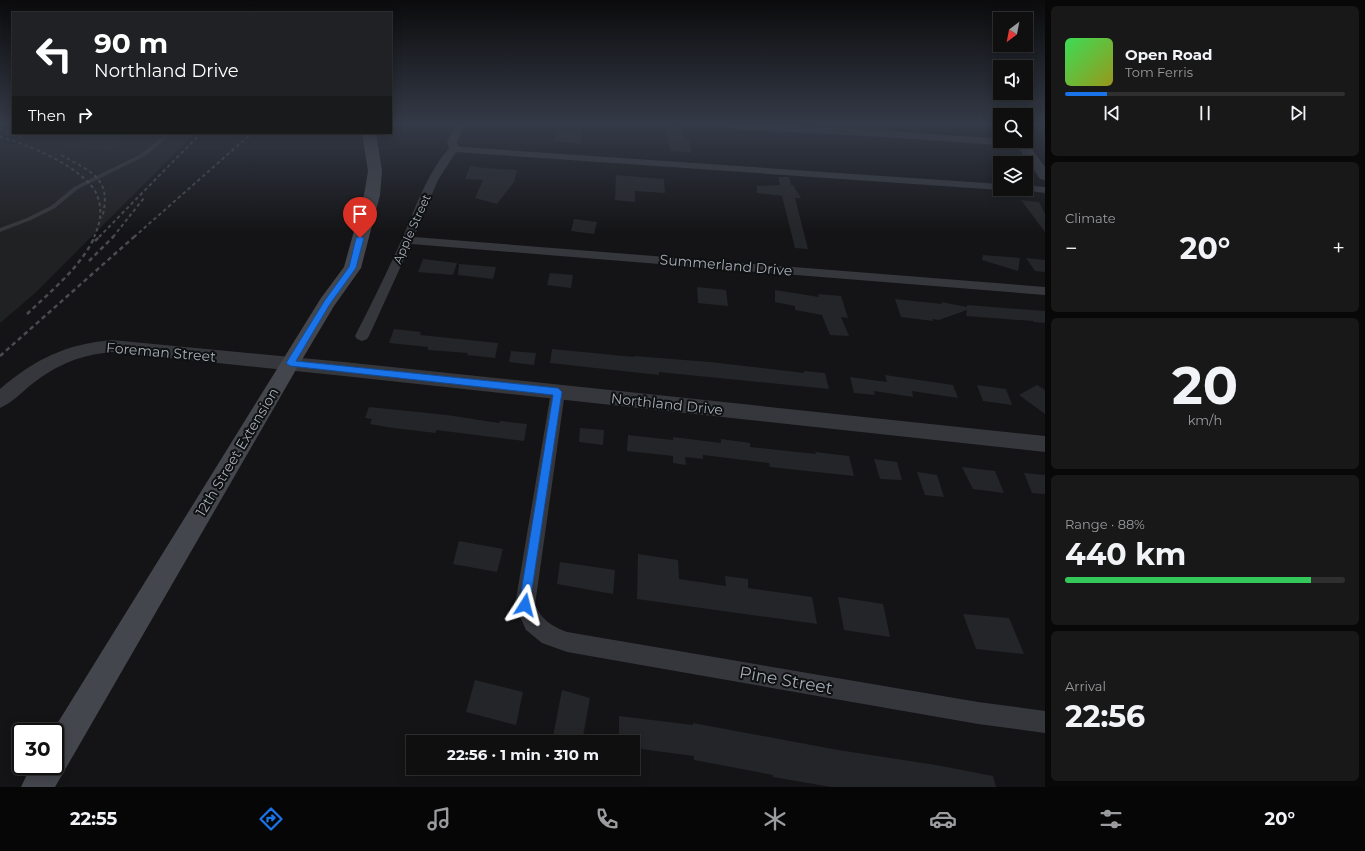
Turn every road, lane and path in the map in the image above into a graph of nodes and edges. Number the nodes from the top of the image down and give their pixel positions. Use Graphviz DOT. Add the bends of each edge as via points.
graph roads {
  1 [pos="133,160"];
  2 [pos="373,160"];
  3 [pos="443,160"];
  4 [pos="609,160"];
  5 [pos="1033,160"];
  6 [pos="1045,176"];
  7 [pos="993,187"];
  8 [pos="1033,189"];
  9 [pos="1045,190"];
  10 [pos="0,230"];
  11 [pos="407,240"];
  12 [pos="1045,291"];
  13 [pos="362,336"];
  14 [pos="290,363"];
  15 [pos="558,392"];
  16 [pos="0,400"];
  17 [pos="1045,444"];
  18 [pos="1045,722"];
  19 [pos="64,742"];
  20 [pos="44,775"];
  21 [pos="37,787"];
  1 -- 10 [label="lane" via="76,188 52,207"];
  2 -- 14 [label="main road, 12th Street Extension" via="375,171 372,195 352,268 327,302"];
  3 -- 11 [label="street, Apple Street"];
  4 -- 7 [label="street"];
  5 -- 6 [label="street"];
  8 -- 9 [label="street"];
  11 -- 12 [label="street, Summerland Drive"];
  11 -- 13 [label="street, Apple Street"];
  14 -- 15 [label="street, Northland Drive"];
  14 -- 16 [label="street, Foreman Street" via="120,347 84,349 59,357 31,373"];
  14 -- 19 [label="main road, 12th Street Extension"];
  15 -- 17 [label="street, Northland Drive"];
  15 -- 18 [label="street, Pine Street" via="525,605 533,623 549,636 568,642 978,713"];
  20 -- 21 [label="main road"];
}
